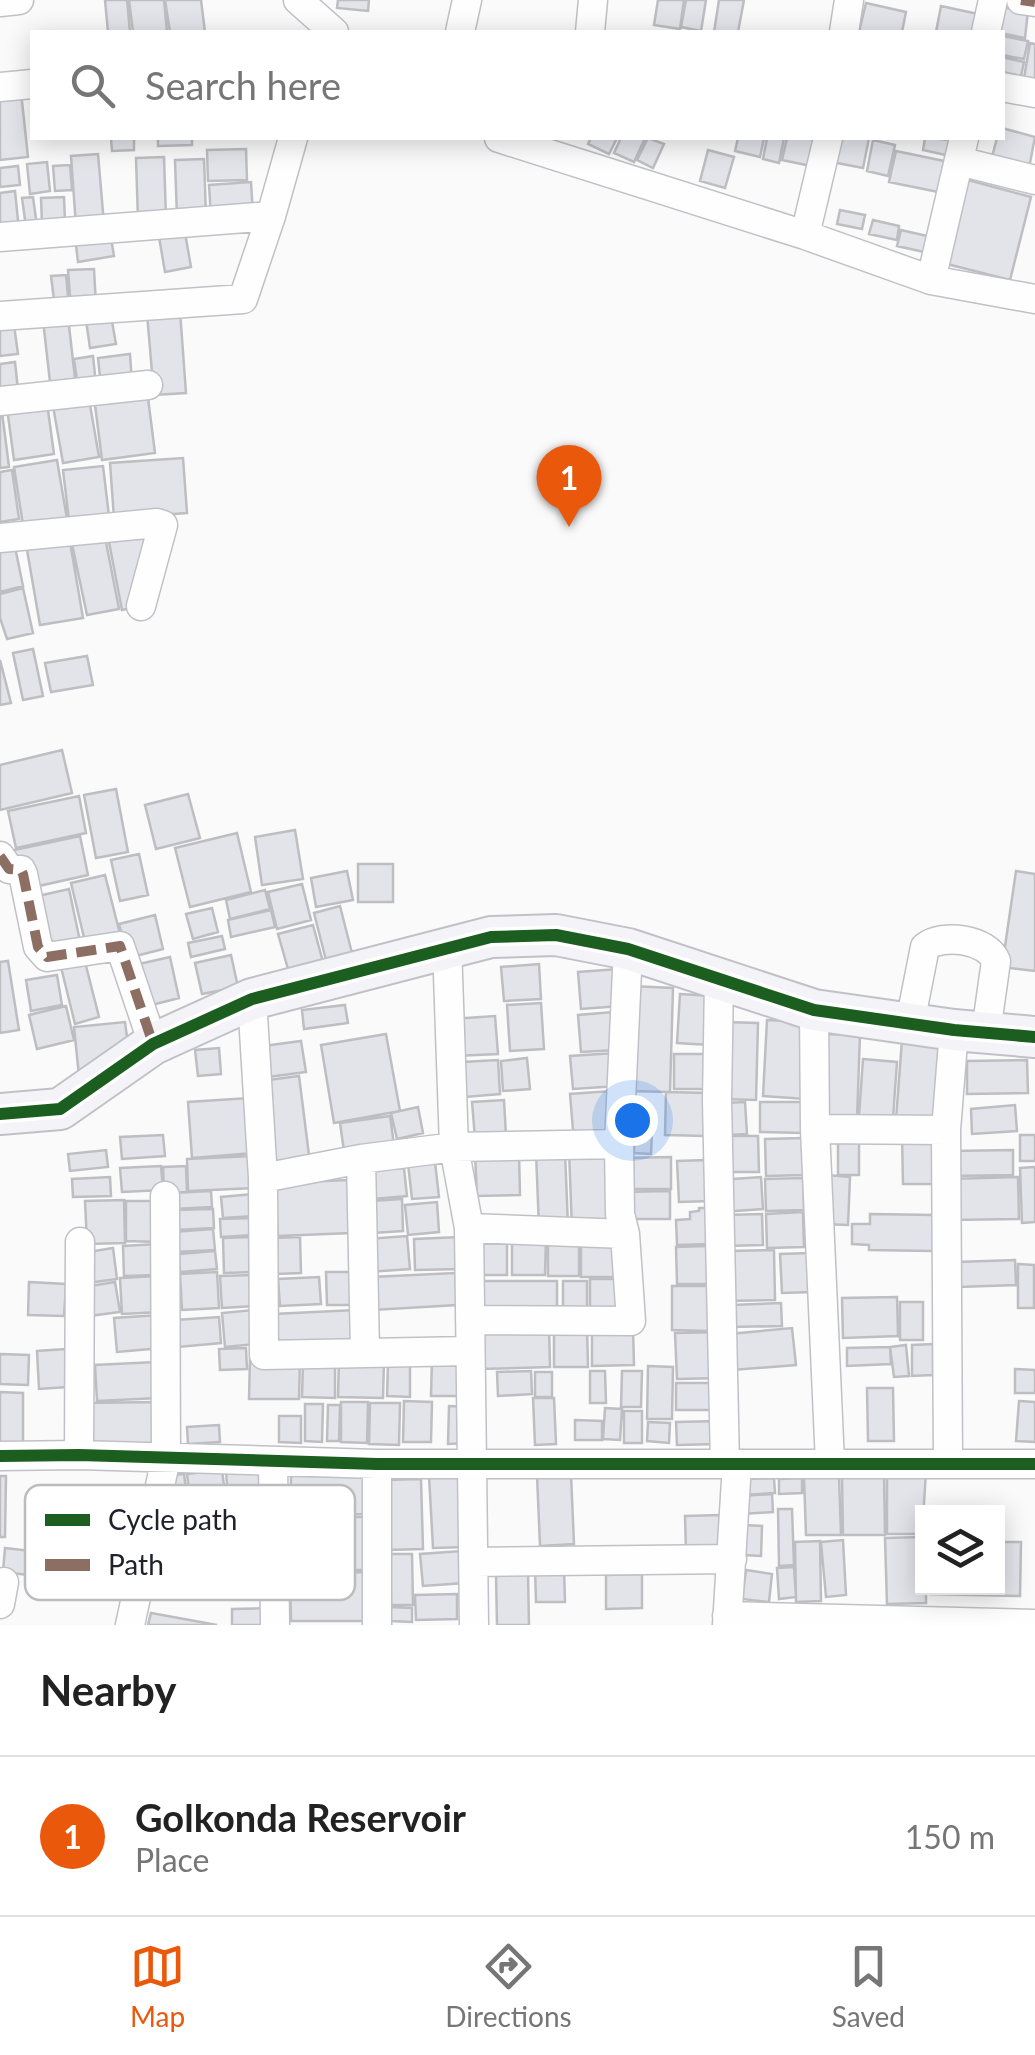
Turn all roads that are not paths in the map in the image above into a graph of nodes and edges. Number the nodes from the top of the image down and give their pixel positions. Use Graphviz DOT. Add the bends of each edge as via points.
graph roads {
  1 [pos="19,0"];
  2 [pos="298,0"];
  3 [pos="467,0"];
  4 [pos="593,0"];
  5 [pos="849,0"];
  6 [pos="993,0"];
  7 [pos="1021,0"];
  8 [pos="0,2"];
  9 [pos="1035,2"];
  10 [pos="328,30"];
  11 [pos="460,30"];
  12 [pos="590,30"];
  13 [pos="844,30"];
  14 [pos="986,30"];
  15 [pos="30,84"];
  16 [pos="0,87"];
  17 [pos="1005,88"];
  18 [pos="1035,93"];
  19 [pos="292,140"];
  20 [pos="514,140"];
  21 [pos="828,140"];
  22 [pos="572,148"];
  23 [pos="962,149"];
  24 [pos="1035,180"];
  25 [pos="272,216"];
  26 [pos="805,235"];
  27 [pos="0,237"];
  28 [pos="931,280"];
  29 [pos="1035,298"];
  30 [pos="0,316"];
  31 [pos="148,385"];
  32 [pos="0,400"];
  33 [pos="0,538"];
  34 [pos="141,606"];
  35 [pos="0,856"];
  36 [pos="447,946"];
  37 [pos="628,949"];
  38 [pos="718,981"];
  39 [pos="252,999"];
  40 [pos="814,1010"];
  41 [pos="910,1023"];
  42 [pos="970,1031"];
  43 [pos="1035,1037"];
  44 [pos="154,1044"];
  45 [pos="0,1114"];
  46 [pos="815,1129"];
  47 [pos="946,1130"];
  48 [pos="619,1144"];
  49 [pos="454,1148"];
  50 [pos="361,1159"];
  51 [pos="263,1178"];
  52 [pos="166,1196"];
  53 [pos="469,1228"];
  54 [pos="626,1234"];
  55 [pos="80,1242"];
  56 [pos="470,1320"];
  57 [pos="365,1350"];
  58 [pos="469,1351"];
  59 [pos="79,1455"];
  60 [pos="0,1456"];
  61 [pos="166,1458"];
  62 [pos="274,1460"];
  63 [pos="948,1462"];
  64 [pos="830,1463"];
  65 [pos="377,1464"];
  66 [pos="731,1464"];
  67 [pos="1035,1464"];
  68 [pos="473,1465"];
  69 [pos="160,1485"];
  70 [pos="274,1485"];
  71 [pos="732,1560"];
  72 [pos="474,1562"];
  73 [pos="135,1600"];
  74 [pos="275,1600"];
  75 [pos="727,1621"];
  76 [pos="1035,1624"];
  77 [pos="130,1625"];
  78 [pos="275,1625"];
  79 [pos="376,1625"];
  80 [pos="474,1625"];
  1 -- 8 [label="street"];
  2 -- 10 [label="street"];
  3 -- 11 [label="street"];
  4 -- 12 [label="street"];
  5 -- 13 [label="street"];
  6 -- 14 [label="street"];
  7 -- 9 [label="street"];
  15 -- 16 [label="street"];
  17 -- 18 [label="street"];
  19 -- 25 [label="street"];
  20 -- 22 [label="street"];
  21 -- 26 [label="street"];
  22 -- 26 [label="street"];
  23 -- 24 [label="street"];
  23 -- 28 [label="street"];
  25 -- 27 [label="street"];
  25 -- 30 [label="street" via="243,300"];
  26 -- 28 [label="street"];
  28 -- 29 [label="street"];
  31 -- 32 [label="street"];
  33 -- 34 [label="street" via="162,525"];
  35 -- 44 [label="street" via="23,874 47,957 120,946"];
  36 -- 37 [label="street" via="556,935"];
  36 -- 39 [label="street"];
  36 -- 49 [label="street"];
  37 -- 38 [label="street"];
  37 -- 48 [label="street"];
  38 -- 40 [label="street"];
  38 -- 66 [label="street"];
  39 -- 44 [label="street"];
  39 -- 51 [label="street"];
  40 -- 41 [label="street"];
  40 -- 46 [label="street"];
  41 -- 42 [label="street"];
  41 -- 42 [label="street" via="926,948 939,940 980,944 996,962"];
  42 -- 43 [label="street"];
  42 -- 47 [label="street"];
  44 -- 45 [label="street" via="60,1110"];
  46 -- 47 [label="street"];
  46 -- 64 [label="street"];
  47 -- 63 [label="street"];
  48 -- 49 [label="street"];
  48 -- 54 [label="street"];
  49 -- 50 [label="street"];
  49 -- 53 [label="street"];
  50 -- 51 [label="street"];
  50 -- 57 [label="street"];
  51 -- 57 [label="street" via="264,1355"];
  52 -- 61 [label="street"];
  53 -- 54 [label="street"];
  53 -- 56 [label="street"];
  54 -- 56 [label="street" via="631,1321"];
  55 -- 59 [label="street"];
  56 -- 58 [label="street"];
  57 -- 58 [label="street"];
  58 -- 68 [label="street"];
  59 -- 60 [label="street"];
  59 -- 61 [label="street"];
  61 -- 62 [label="street"];
  61 -- 69 [label="street"];
  62 -- 65 [label="street"];
  62 -- 70 [label="street"];
  63 -- 64 [label="street"];
  63 -- 67 [label="street"];
  64 -- 66 [label="street"];
  65 -- 68 [label="street"];
  65 -- 79 [label="street"];
  66 -- 68 [label="street"];
  66 -- 71 [label="street"];
  68 -- 72 [label="street"];
  71 -- 72 [label="street"];
  71 -- 75 [label="street"];
  72 -- 80 [label="street"];
  73 -- 77 [label="street"];
  74 -- 78 [label="street"];
  75 -- 76 [label="street"];
}
